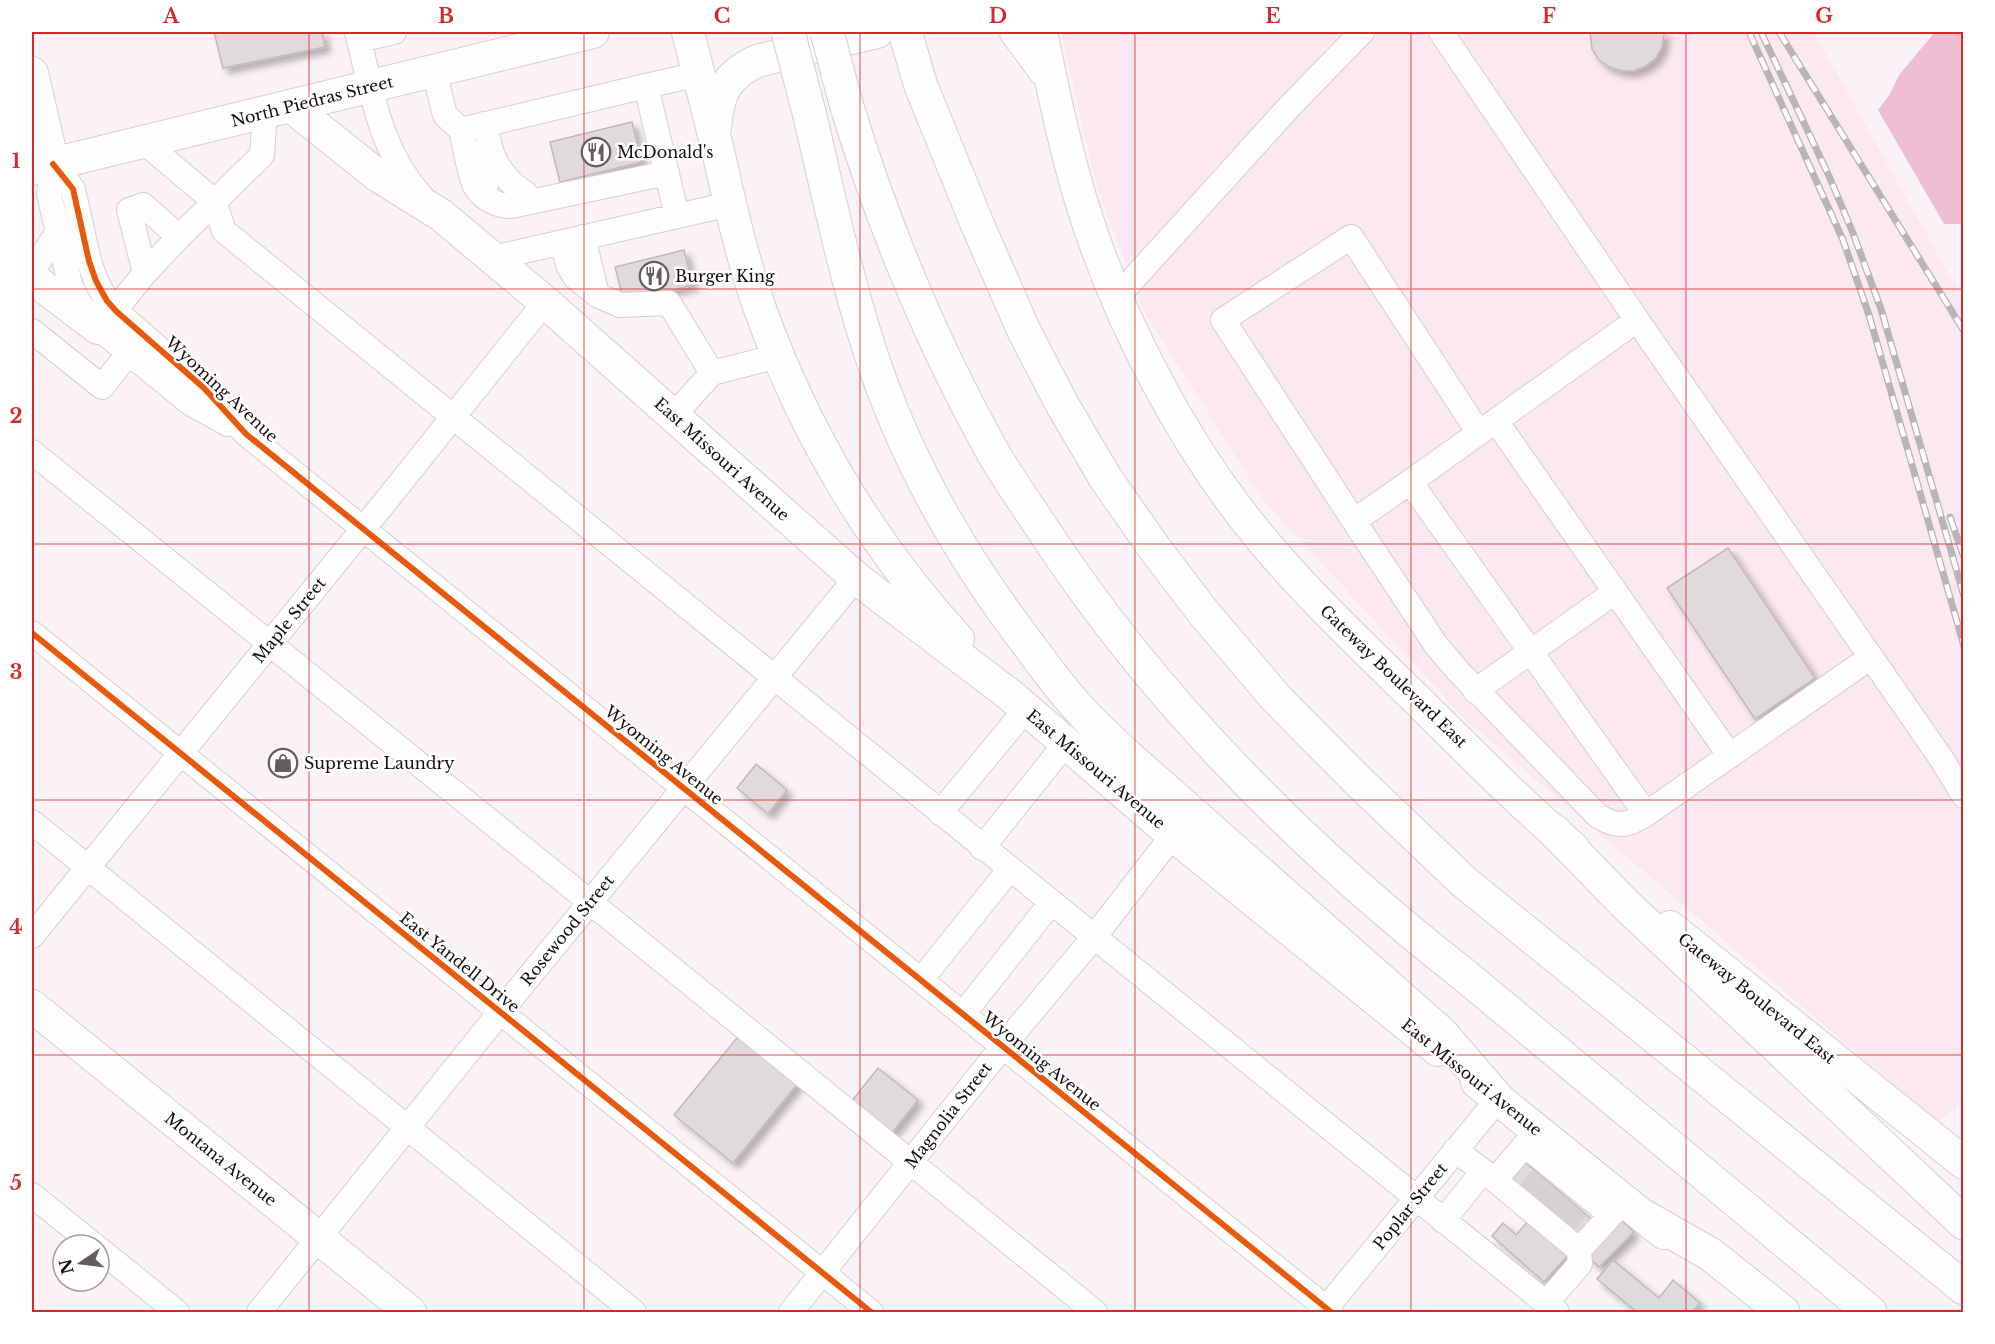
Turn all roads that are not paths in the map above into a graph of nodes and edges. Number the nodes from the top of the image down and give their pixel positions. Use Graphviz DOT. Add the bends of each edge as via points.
graph roads {
  1 [pos="394,32"];
  2 [pos="592,32"];
  3 [pos="688,32"];
  4 [pos="788,32"];
  5 [pos="827,32"];
  6 [pos="877,32"];
  7 [pos="905,32"];
  8 [pos="1016,32"];
  9 [pos="1041,32"];
  10 [pos="1362,32"];
  11 [pos="1441,32"];
  12 [pos="358,36"];
  13 [pos="528,39"];
  14 [pos="434,71"];
  15 [pos="32,73"];
  16 [pos="699,74"];
  17 [pos="1051,81"];
  18 [pos="646,86"];
  19 [pos="371,87"];
  20 [pos="279,110"];
  21 [pos="461,130"];
  22 [pos="487,133"];
  23 [pos="714,137"];
  24 [pos="144,142"];
  25 [pos="42,167"];
  26 [pos="666,168"];
  27 [pos="214,201"];
  28 [pos="730,204"];
  29 [pos="441,215"];
  30 [pos="677,216"];
  31 [pos="57,233"];
  32 [pos="178,237"];
  33 [pos="573,240"];
  34 [pos="493,258"];
  35 [pos="32,272"];
  36 [pos="145,273"];
  37 [pos="32,278"];
  38 [pos="1117,297"];
  39 [pos="545,302"];
  40 [pos="106,319"];
  41 [pos="1637,320"];
  42 [pos="32,331"];
  43 [pos="136,344"];
  44 [pos="778,356"];
  45 [pos="712,373"];
  46 [pos="673,416"];
  47 [pos="453,417"];
  48 [pos="1487,427"];
  49 [pos="32,452"];
  50 [pos="1410,482"];
  51 [pos="1354,521"];
  52 [pos="364,528"];
  53 [pos="856,578"];
  54 [pos="1615,592"];
  55 [pos="32,633"];
  56 [pos="269,645"];
  57 [pos="1531,651"];
  58 [pos="1871,657"];
  59 [pos="773,678"];
  60 [pos="1475,691"];
  61 [pos="1018,702"];
  62 [pos="1066,743"];
  63 [pos="181,753"];
  64 [pos="1730,756"];
  65 [pos="684,788"];
  66 [pos="1964,796"];
  67 [pos="940,813"];
  68 [pos="1646,814"];
  69 [pos="32,822"];
  70 [pos="1554,831"];
  71 [pos="1173,835"];
  72 [pos="982,848"];
  73 [pos="87,867"];
  74 [pos="1009,870"];
  75 [pos="590,902"];
  76 [pos="1051,903"];
  77 [pos="32,936"];
  78 [pos="1094,937"];
  79 [pos="921,980"];
  80 [pos="32,1006"];
  81 [pos="501,1011"];
  82 [pos="963,1014"];
  83 [pos="1003,1046"];
  84 [pos="1498,1099"];
  85 [pos="407,1128"];
  86 [pos="1531,1138"];
  87 [pos="1455,1150"];
  88 [pos="1964,1163"];
  89 [pos="909,1164"];
  90 [pos="1489,1176"];
  91 [pos="1535,1184"];
  92 [pos="32,1195"];
  93 [pos="1416,1199"];
  94 [pos="1565,1203"];
  95 [pos="1627,1211"];
  96 [pos="1443,1221"];
  97 [pos="1964,1223"];
  98 [pos="79,1233"];
  99 [pos="319,1238"];
  100 [pos="1579,1250"];
  101 [pos="111,1259"];
  102 [pos="823,1273"];
  103 [pos="1964,1288"];
  104 [pos="1552,1308"];
  105 [pos="1327,1311"];
  106 [pos="177,1312"];
  107 [pos="259,1312"];
  108 [pos="410,1312"];
  109 [pos="634,1312"];
  110 [pos="791,1312"];
  111 [pos="871,1312"];
  112 [pos="1095,1312"];
  113 [pos="1760,1312"];
  114 [pos="1783,1312"];
  115 [pos="1870,1312"];
  1 -- 12 [label="street"];
  2 -- 13 [label="main road, North Piedras Street"];
  3 -- 16 [label="main road"];
  4 -- 84 [label="highway, bridge" via="846,268 885,393 941,512 1000,608 1081,711 1441,1033"];
  5 -- 115 [label="highway, bridge" via="868,175 950,368 996,458 1066,565 1132,654 1262,798 1394,920"];
  6 -- 23 [label="main road" via="742,68 733,74 717,104"];
  7 -- 103 [label="highway" via="921,86 1024,331 1106,479 1203,612 1276,698 1463,881"];
  8 -- 17 [label="main road"];
  9 -- 17 [label="main road, Gateway Boulevard East"];
  10 -- 38 [label="street"];
  11 -- 41 [label="street"];
  12 -- 19 [label="street, East Missouri Avenue"];
  13 -- 14 [label="main road, North Piedras Street"];
  14 -- 19 [label="main road, North Piedras Street"];
  14 -- 21 [label="street" via="445,115"];
  15 -- 25 [label="main road, Wyoming Avenue"];
  16 -- 18 [label="street"];
  16 -- 23 [label="main road"];
  17 -- 38 [label="main road, Gateway Boulevard East" via="1083,208"];
  18 -- 22 [label="street"];
  18 -- 26 [label="street"];
  19 -- 20 [label="main road, North Piedras Street"];
  19 -- 29 [label="street, East Missouri Avenue" via="386,143 395,161 420,196"];
  20 -- 24 [label="main road, North Piedras Street"];
  20 -- 27 [label="street" via="262,155"];
  20 -- 29 [label="main road, East Missouri Avenue"];
  21 -- 22 [label="street"];
  21 -- 26 [label="street" via="475,186 489,201 502,206"];
  22 -- 26 [label="street" via="481,170 484,183 493,193 507,197"];
  23 -- 28 [label="main road"];
  24 -- 25 [label="main road, North Piedras Street"];
  24 -- 27 [label="street"];
  25 -- 31 [label="street, Wyoming Avenue"];
  25 -- 40 [label="street, Wyoming Avenue" via="73,189 89,261 107,301"];
  26 -- 30 [label="street"];
  27 -- 32 [label="street"];
  27 -- 47 [label="street" via="224,231"];
  28 -- 30 [label="street"];
  28 -- 44 [label="main road"];
  29 -- 34 [label="main road, East Missouri Avenue"];
  30 -- 33 [label="street"];
  31 -- 35 [label="street"];
  31 -- 40 [label="street, Wyoming Avenue" via="70,284 80,304"];
  32 -- 36 [label="street"];
  32 -- 36 [label="street" via="143,205 129,210"];
  33 -- 34 [label="street"];
  33 -- 45 [label="street" via="597,295 620,305 669,303"];
  34 -- 39 [label="main road, East Missouri Avenue"];
  36 -- 40 [label="street"];
  37 -- 40 [label="main road"];
  38 -- 70 [label="main road, Gateway Boulevard East" via="1155,378 1192,441 1262,540 1323,608"];
  39 -- 46 [label="main road, East Missouri Avenue"];
  39 -- 47 [label="street, Maple Street"];
  40 -- 43 [label="street, Wyoming Avenue"];
  41 -- 48 [label="street"];
  41 -- 58 [label="street"];
  42 -- 43 [label="street" via="102,387"];
  43 -- 52 [label="street, Wyoming Avenue" via="190,403 246,434"];
  44 -- 45 [label="street"];
  44 -- 61 [label="main road" via="829,460 866,521 918,593"];
  45 -- 46 [label="street"];
  46 -- 53 [label="main road, East Missouri Avenue"];
  47 -- 52 [label="street, Maple Street"];
  47 -- 59 [label="street"];
  48 -- 50 [label="street"];
  48 -- 51 [label="street" via="1351,237 1223,320"];
  48 -- 54 [label="street"];
  49 -- 56 [label="street"];
  50 -- 51 [label="street"];
  50 -- 57 [label="street"];
  51 -- 60 [label="street" via="1436,645"];
  52 -- 56 [label="street, Maple Street"];
  52 -- 65 [label="street, Wyoming Avenue"];
  53 -- 59 [label="street, Rosewood Street"];
  53 -- 61 [label="main road, East Missouri Avenue"];
  54 -- 57 [label="street"];
  54 -- 64 [label="street"];
  55 -- 63 [label="street, East Yandell Drive"];
  56 -- 63 [label="street, Maple Street"];
  56 -- 75 [label="street"];
  57 -- 60 [label="street"];
  57 -- 68 [label="street"];
  58 -- 64 [label="street"];
  58 -- 66 [label="street"];
  59 -- 65 [label="street, Rosewood Street"];
  59 -- 67 [label="street"];
  60 -- 68 [label="street" via="1598,816 1622,825"];
  61 -- 62 [label="main road, East Missouri Avenue"];
  61 -- 67 [label="street"];
  62 -- 71 [label="main road, East Missouri Avenue"];
  62 -- 72 [label="street"];
  63 -- 73 [label="street, Maple Street"];
  63 -- 81 [label="street, East Yandell Drive"];
  64 -- 68 [label="street"];
  65 -- 75 [label="street, Rosewood Street"];
  65 -- 79 [label="street, Wyoming Avenue"];
  67 -- 72 [label="street"];
  69 -- 73 [label="street"];
  70 -- 88 [label="main road, Gateway Boulevard East" via="1735,982"];
  70 -- 97 [label="highway" via="1625,904"];
  71 -- 78 [label="street, Magnolia Street"];
  71 -- 84 [label="main road, East Missouri Avenue"];
  72 -- 74 [label="street"];
  73 -- 77 [label="street, Maple Street"];
  73 -- 85 [label="street"];
  74 -- 76 [label="street"];
  74 -- 79 [label="street"];
  75 -- 81 [label="street, Rosewood Street"];
  75 -- 89 [label="street"];
  76 -- 78 [label="street"];
  76 -- 82 [label="street"];
  78 -- 83 [label="street, Magnolia Street"];
  78 -- 93 [label="street"];
  79 -- 82 [label="street, Wyoming Avenue"];
  80 -- 99 [label="main road, Montana Avenue"];
  81 -- 85 [label="street, Rosewood Street"];
  81 -- 102 [label="street, East Yandell Drive"];
  82 -- 83 [label="street, Wyoming Avenue"];
  83 -- 89 [label="street, Magnolia Street"];
  83 -- 105 [label="street, Wyoming Avenue"];
  84 -- 86 [label="main road, East Missouri Avenue"];
  84 -- 87 [label="street, Poplar Street"];
  85 -- 99 [label="street, Rosewood Street"];
  85 -- 109 [label="street"];
  86 -- 90 [label="street"];
  86 -- 91 [label="street"];
  86 -- 94 [label="main road, East Missouri Avenue"];
  87 -- 90 [label="street"];
  87 -- 93 [label="street, Poplar Street"];
  89 -- 102 [label="street, Magnolia Street"];
  89 -- 112 [label="street"];
  90 -- 91 [label="street"];
  90 -- 96 [label="street"];
  91 -- 94 [label="street"];
  91 -- 94 [label="street"];
  92 -- 98 [label="street"];
  93 -- 96 [label="street"];
  93 -- 105 [label="street, Poplar Street"];
  94 -- 95 [label="main road, East Missouri Avenue"];
  94 -- 100 [label="street"];
  95 -- 100 [label="street"];
  95 -- 113 [label="main road, East Missouri Avenue"];
  95 -- 114 [label="highway" via="1710,1254"];
  96 -- 104 [label="street"];
  99 -- 107 [label="street, Rosewood Street"];
  99 -- 108 [label="main road, Montana Avenue"];
  100 -- 104 [label="street" via="1580,1264"];
  101 -- 106 [label="street"];
  102 -- 110 [label="street, Magnolia Street"];
  102 -- 111 [label="street, East Yandell Drive"];
}
